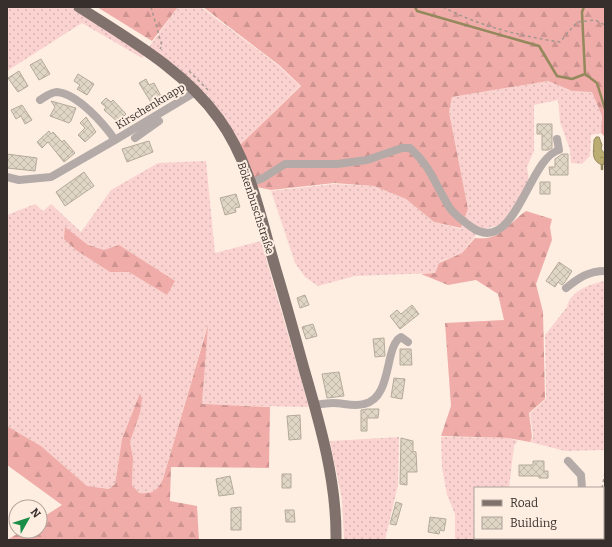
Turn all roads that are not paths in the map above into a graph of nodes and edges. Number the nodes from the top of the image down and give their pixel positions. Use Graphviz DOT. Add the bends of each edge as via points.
graph roads {
  1 [pos="79,7"];
  2 [pos="198,93"];
  3 [pos="40,100"];
  4 [pos="135,138"];
  5 [pos="557,139"];
  6 [pos="115,140"];
  7 [pos="7,177"];
  8 [pos="250,183"];
  9 [pos="605,271"];
  10 [pos="566,288"];
  11 [pos="408,342"];
  12 [pos="314,405"];
  13 [pos="568,461"];
  14 [pos="582,487"];
  15 [pos="336,540"];
  1 -- 2 [label="main road, Bökenbuschstraße" via="156,57"];
  2 -- 4 [label="street"];
  2 -- 6 [label="street, Kirschenknapp"];
  2 -- 8 [label="main road, Bökenbuschstraße" via="228,134"];
  3 -- 6 [label="street, Kirschenknapp" via="57,92 83,104"];
  5 -- 8 [label="street" via="559,150 545,160 512,215 501,228 490,234 480,233 449,207 432,173 410,148 402,148 368,160 337,164 285,164"];
  6 -- 7 [label="street, Kirschenknapp" via="51,177 19,180"];
  8 -- 12 [label="main road, Bökenbuschstraße"];
  9 -- 10 [label="street" via="593,271"];
  11 -- 12 [label="street" via="401,337 395,342 386,377 373,400 365,404"];
  12 -- 15 [label="main road, Bökenbuschstraße" via="332,482"];
  13 -- 14 [label="street" via="581,475"];
}
